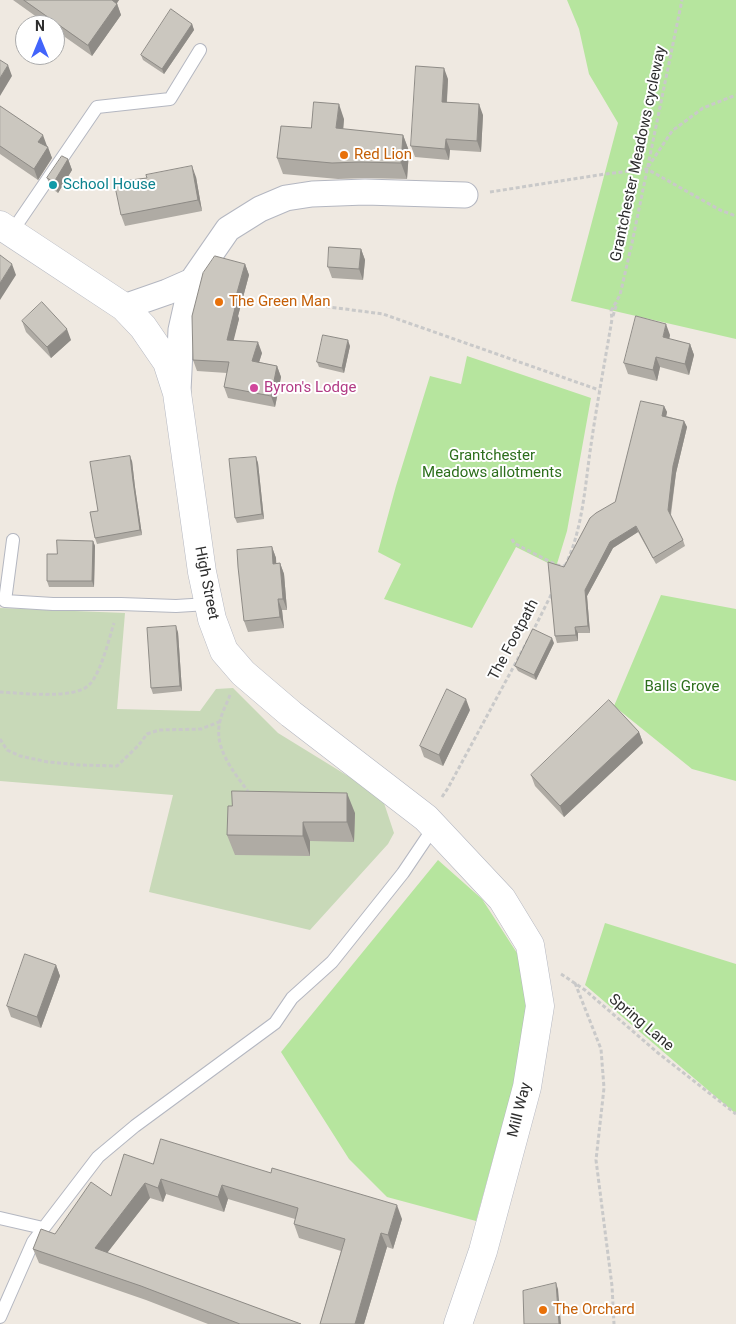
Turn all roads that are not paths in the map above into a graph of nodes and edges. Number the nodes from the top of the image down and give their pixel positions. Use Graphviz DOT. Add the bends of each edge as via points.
graph roads {
  1 [pos="200,50"];
  2 [pos="465,195"];
  3 [pos="5,229"];
  4 [pos="192,281"];
  5 [pos="124,307"];
  6 [pos="178,394"];
  7 [pos="13,540"];
  8 [pos="3,600"];
  9 [pos="208,604"];
  10 [pos="430,823"];
  11 [pos="502,898"];
  12 [pos="0,1218"];
  13 [pos="43,1228"];
  14 [pos="0,1317"];
  15 [pos="458,1324"];
  1 -- 3 [label="lane" via="170,99 97,107"];
  2 -- 4 [label="street" via="365,192 286,198 260,208 228,229"];
  3 -- 5 [label="street, High Street"];
  4 -- 5 [label="street"];
  4 -- 6 [label="street" via="181,330"];
  5 -- 6 [label="street, High Street" via="143,327 167,362"];
  6 -- 9 [label="street, High Street"];
  7 -- 8 [label="lane"];
  8 -- 9 [label="lane" via="53,604"];
  9 -- 10 [label="street, High Street" via="224,651 243,673"];
  10 -- 11 [label="street, High Street"];
  10 -- 13 [label="lane" via="402,873 332,962 292,998 275,1022 134,1126 98,1157"];
  11 -- 15 [label="street, Mill Way" via="530,944 540,1006 527,1087 483,1250"];
  12 -- 13 [label="lane"];
  13 -- 14 [label="lane" via="33,1242"];
}
